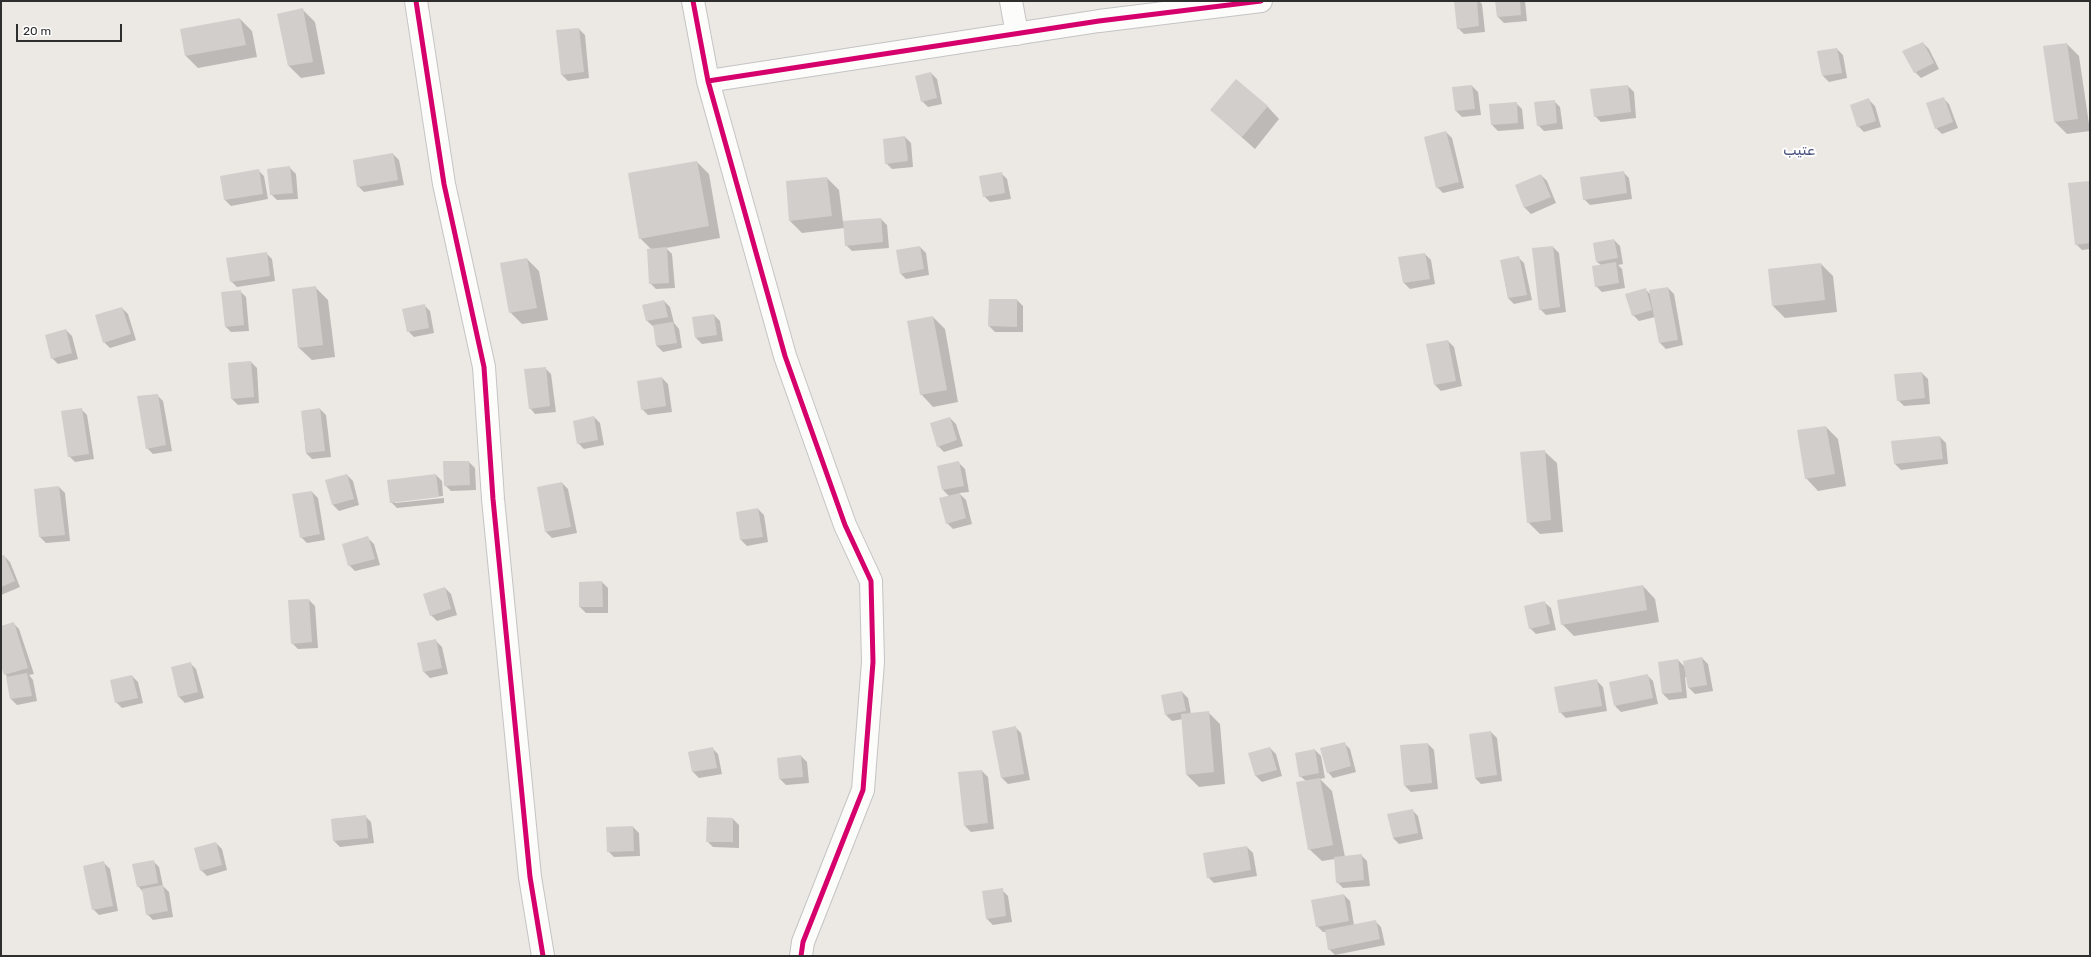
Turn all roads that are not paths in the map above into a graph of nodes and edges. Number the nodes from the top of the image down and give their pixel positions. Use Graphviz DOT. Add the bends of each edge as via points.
graph roads {
  1 [pos="416,1"];
  2 [pos="693,1"];
  3 [pos="1011,1"];
  4 [pos="1261,1"];
  5 [pos="1017,34"];
  6 [pos="708,81"];
  7 [pos="543,956"];
  8 [pos="801,956"];
  1 -- 7 [label="street" via="444,184 484,367 493,499 528,853"];
  2 -- 6 [label="street"];
  3 -- 5 [label="street"];
  4 -- 5 [label="street"];
  5 -- 6 [label="street"];
  6 -- 8 [label="street" via="785,356 845,525 871,581 873,662 863,790 803,942"];
}
